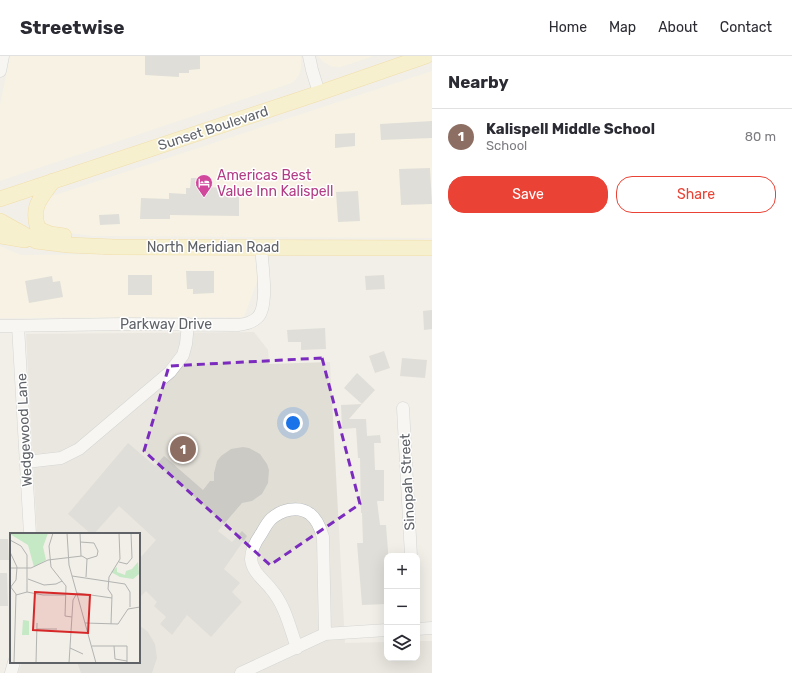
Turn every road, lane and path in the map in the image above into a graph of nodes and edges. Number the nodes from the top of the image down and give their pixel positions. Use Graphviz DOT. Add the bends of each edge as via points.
graph roads {
  1 [pos="3,56"];
  2 [pos="309,56"];
  3 [pos="417,57"];
  4 [pos="0,71"];
  5 [pos="319,93"];
  6 [pos="53,181"];
  7 [pos="0,199"];
  8 [pos="0,221"];
  9 [pos="0,236"];
  10 [pos="36,242"];
  11 [pos="114,247"];
  12 [pos="261,247"];
  13 [pos="432,248"];
  14 [pos="188,324"];
  15 [pos="0,326"];
  16 [pos="18,326"];
  17 [pos="403,408"];
  18 [pos="26,462"];
  19 [pos="30,533"];
  20 [pos="411,553"];
  21 [pos="432,628"];
  22 [pos="420,629"];
  23 [pos="384,630"];
  24 [pos="325,634"];
  25 [pos="297,648"];
  26 [pos="14,663"];
  27 [pos="10,673"];
  28 [pos="241,673"];
  1 -- 4 [label="street"];
  2 -- 5 [label="street"];
  3 -- 5 [label="main road, Sunset Boulevard"];
  5 -- 6 [label="main road, Sunset Boulevard"];
  6 -- 7 [label="main road, Sunset Boulevard"];
  6 -- 11 [label="main road" via="37,204 34,218 38,229 50,234 95,239"];
  8 -- 10 [label="main road, North Meridian Road"];
  9 -- 10 [label="main road"];
  10 -- 11 [label="main road, North Meridian Road"];
  11 -- 12 [label="main road, North Meridian Road"];
  12 -- 13 [label="main road, North Meridian Road"];
  12 -- 14 [label="street, Parkway Drive" via="264,294 263,307 258,317 238,325"];
  14 -- 16 [label="street, Parkway Drive"];
  14 -- 18 [label="street" via="183,355 170,372 79,449 61,458"];
  15 -- 16 [label="street, Parkway Drive"];
  16 -- 18 [label="street, Wedgewood Lane"];
  17 -- 20 [label="street, Sinopah Street"];
  18 -- 19 [label="street, Wedgewood Lane"];
  21 -- 22 [label="street"];
  23 -- 24 [label="street"];
  24 -- 25 [label="street"];
  24 -- 25 [label="street" via="324,537 310,514 296,509 282,511 270,520 254,544 251,560 256,573 272,590 286,616"];
  25 -- 28 [label="street"];
  26 -- 27 [label="street"];
}
